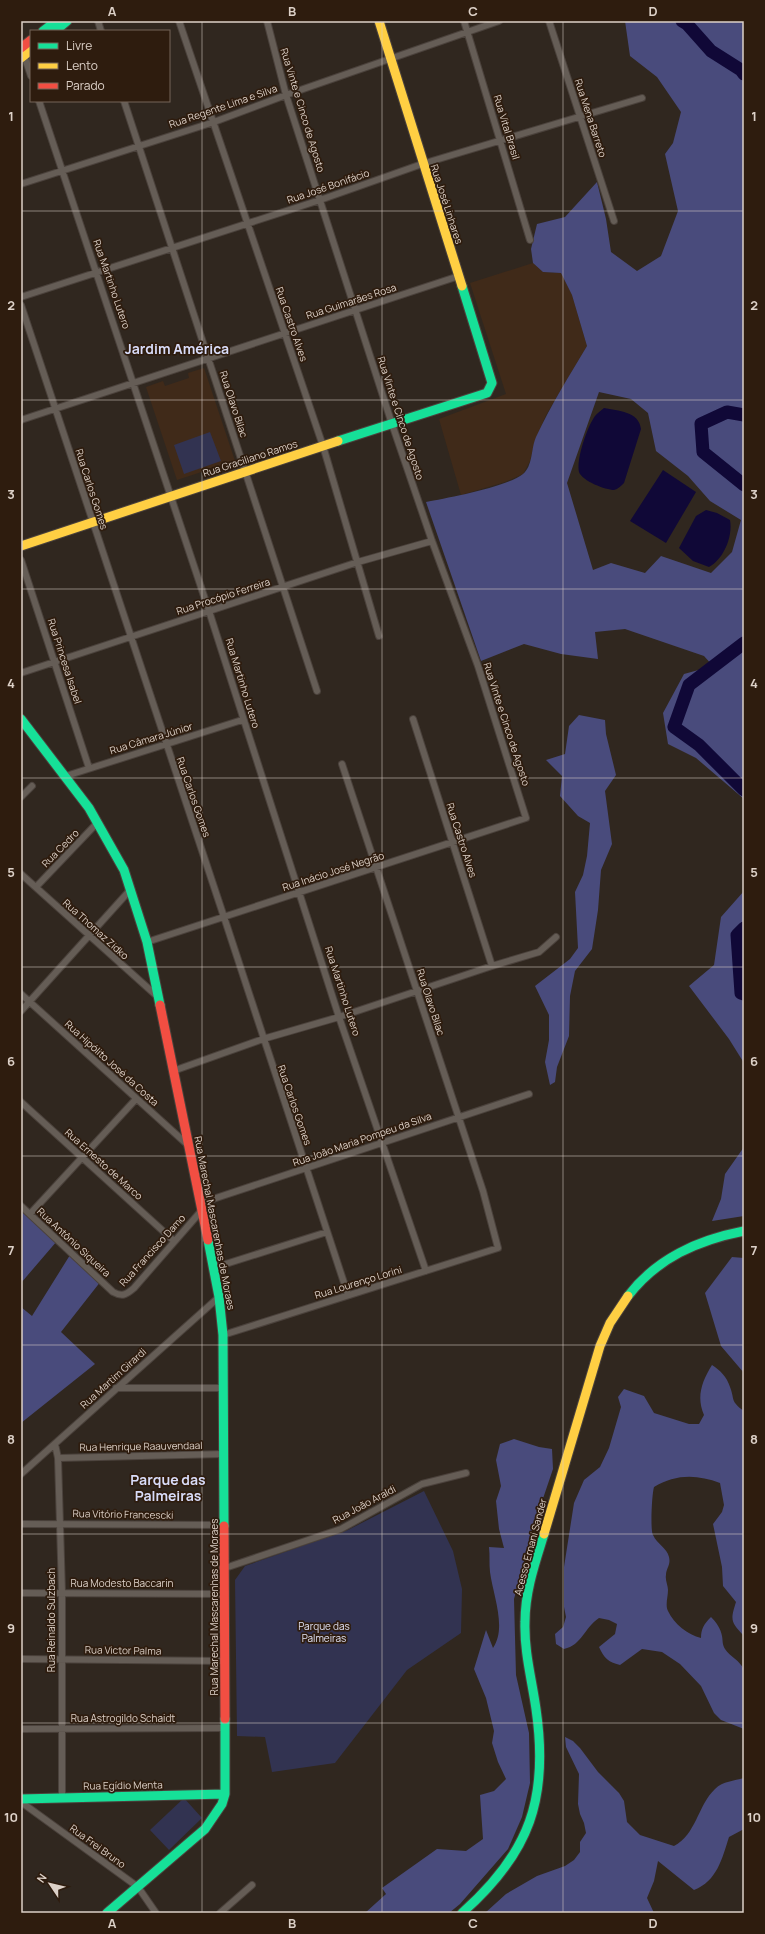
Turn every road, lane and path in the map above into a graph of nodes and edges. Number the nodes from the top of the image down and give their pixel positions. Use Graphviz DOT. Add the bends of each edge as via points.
graph roads {
  1 [pos="56,21"];
  2 [pos="68,21"];
  3 [pos="179,21"];
  4 [pos="267,21"];
  5 [pos="379,21"];
  6 [pos="464,21"];
  7 [pos="499,21"];
  8 [pos="548,21"];
  9 [pos="44,30"];
  10 [pos="56,30"];
  11 [pos="468,32"];
  12 [pos="30,41"];
  13 [pos="23,51"];
  14 [pos="390,58"];
  15 [pos="30,73"];
  16 [pos="286,95"];
  17 [pos="642,98"];
  18 [pos="39,102"];
  19 [pos="124,102"];
  20 [pos="579,116"];
  21 [pos="214,122"];
  22 [pos="501,141"];
  23 [pos="138,146"];
  24 [pos="422,164"];
  25 [pos="62,170"];
  26 [pos="21,184"];
  27 [pos="320,200"];
  28 [pos="614,221"];
  29 [pos="248,224"];
  30 [pos="530,240"];
  31 [pos="172,248"];
  32 [pos="96,273"];
  33 [pos="459,276"];
  34 [pos="21,297"];
  35 [pos="21,305"];
  36 [pos="355,309"];
  37 [pos="285,333"];
  38 [pos="208,358"];
  39 [pos="133,383"];
  40 [pos="487,393"];
  41 [pos="55,409"];
  42 [pos="21,420"];
  43 [pos="392,424"];
  44 [pos="323,446"];
  45 [pos="245,472"];
  46 [pos="171,496"];
  47 [pos="93,522"];
  48 [pos="432,541"];
  49 [pos="21,546"];
  50 [pos="21,560"];
  51 [pos="358,562"];
  52 [pos="283,587"];
  53 [pos="209,611"];
  54 [pos="379,636"];
  55 [pos="131,637"];
  56 [pos="55,662"];
  57 [pos="21,673"];
  58 [pos="317,691"];
  59 [pos="21,719"];
  60 [pos="413,719"];
  61 [pos="242,720"];
  62 [pos="166,744"];
  63 [pos="342,764"];
  64 [pos="89,768"];
  65 [pos="66,776"];
  66 [pos="32,786"];
  67 [pos="21,797"];
  68 [pos="526,818"];
  69 [pos="98,822"];
  70 [pos="453,842"];
  71 [pos="377,868"];
  72 [pos="21,874"];
  73 [pos="36,887"];
  74 [pos="131,889"];
  75 [pos="300,892"];
  76 [pos="224,917"];
  77 [pos="88,936"];
  78 [pos="556,937"];
  79 [pos="147,942"];
  80 [pos="492,966"];
  81 [pos="416,991"];
  82 [pos="21,994"];
  83 [pos="159,998"];
  84 [pos="29,1002"];
  85 [pos="21,1010"];
  86 [pos="339,1017"];
  87 [pos="263,1039"];
  88 [pos="173,1071"];
  89 [pos="529,1094"];
  90 [pos="136,1099"];
  91 [pos="21,1102"];
  92 [pos="459,1118"];
  93 [pos="382,1142"];
  94 [pos="189,1146"];
  95 [pos="81,1156"];
  96 [pos="306,1169"];
  97 [pos="21,1206"];
  98 [pos="202,1206"];
  99 [pos="30,1214"];
  100 [pos="744,1231"];
  101 [pos="327,1232"];
  102 [pos="174,1240"];
  103 [pos="498,1248"];
  104 [pos="213,1268"];
  105 [pos="426,1271"];
  106 [pos="113,1292"];
  107 [pos="348,1295"];
  108 [pos="219,1297"];
  109 [pos="223,1335"];
  110 [pos="116,1388"];
  111 [pos="224,1388"];
  112 [pos="55,1444"];
  113 [pos="224,1454"];
  114 [pos="58,1458"];
  115 [pos="466,1472"];
  116 [pos="21,1474"];
  117 [pos="60,1523"];
  118 [pos="21,1524"];
  119 [pos="224,1525"];
  120 [pos="225,1568"];
  121 [pos="62,1592"];
  122 [pos="21,1593"];
  123 [pos="224,1594"];
  124 [pos="21,1659"];
  125 [pos="61,1659"];
  126 [pos="225,1661"];
  127 [pos="62,1727"];
  128 [pos="225,1728"];
  129 [pos="21,1729"];
  130 [pos="225,1794"];
  131 [pos="62,1797"];
  132 [pos="21,1799"];
  133 [pos="21,1802"];
  134 [pos="252,1885"];
  135 [pos="138,1887"];
  136 [pos="107,1913"];
  137 [pos="156,1913"];
  138 [pos="220,1913"];
  139 [pos="462,1913"];
  1 -- 9 [label="main road"];
  2 -- 10 [label="main road"];
  3 -- 21 [label="street, Rua Castro Alves"];
  4 -- 16 [label="street, Rua Vinte e Cinco de Agosto"];
  5 -- 14 [label="main road, Rua José Linhares"];
  6 -- 11 [label="street, Rua Vital Brasil"];
  7 -- 11 [label="street, Rua Regente Lima e Silva"];
  8 -- 20 [label="street, Rua Mena Barreto"];
  11 -- 14 [label="street, Rua Regente Lima e Silva"];
  11 -- 22 [label="street, Rua Vital Brasil"];
  12 -- 13 [label="main road"];
  13 -- 15 [label="street"];
  14 -- 16 [label="street, Rua Regente Lima e Silva"];
  14 -- 24 [label="main road, Rua José Linhares"];
  16 -- 21 [label="street, Rua Regente Lima e Silva"];
  16 -- 27 [label="street, Rua Vinte e Cinco de Agosto"];
  17 -- 20 [label="street, Rua José Bonifácio"];
  18 -- 25 [label="street, Rua Martinho Lutero"];
  19 -- 23 [label="street, Rua Olavo Bilac"];
  20 -- 22 [label="street, Rua José Bonifácio"];
  20 -- 28 [label="street, Rua Mena Barreto"];
  21 -- 23 [label="street, Rua Regente Lima e Silva"];
  21 -- 29 [label="street, Rua Castro Alves"];
  22 -- 24 [label="street, Rua José Bonifácio"];
  22 -- 30 [label="street, Rua Vital Brasil"];
  23 -- 25 [label="street, Rua Regente Lima e Silva"];
  23 -- 31 [label="street, Rua Olavo Bilac"];
  24 -- 27 [label="street, Rua José Bonifácio"];
  24 -- 33 [label="main road, Rua José Linhares"];
  25 -- 26 [label="street, Rua Regente Lima e Silva"];
  25 -- 32 [label="street, Rua Martinho Lutero"];
  27 -- 29 [label="street, Rua José Bonifácio"];
  27 -- 36 [label="street, Rua Vinte e Cinco de Agosto"];
  29 -- 31 [label="street, Rua José Bonifácio"];
  29 -- 37 [label="street, Rua Castro Alves"];
  31 -- 32 [label="street, Rua José Bonifácio"];
  31 -- 38 [label="street, Rua Olavo Bilac"];
  32 -- 34 [label="street, Rua José Bonifácio"];
  32 -- 39 [label="street, Rua Martinho Lutero"];
  33 -- 36 [label="street, Rua Guimarães Rosa"];
  33 -- 40 [label="main road, Rua José Linhares" via="492,383"];
  35 -- 41 [label="street, Rua Carlos Gomes"];
  36 -- 37 [label="street, Rua Guimarães Rosa"];
  36 -- 43 [label="street, Rua Vinte e Cinco de Agosto"];
  37 -- 38 [label="street, Rua Guimarães Rosa"];
  37 -- 44 [label="street, Rua Castro Alves"];
  38 -- 39 [label="street, Rua Guimarães Rosa"];
  38 -- 45 [label="street, Rua Olavo Bilac"];
  39 -- 41 [label="street, Rua Guimarães Rosa"];
  39 -- 46 [label="street, Rua Martinho Lutero"];
  40 -- 43 [label="main road, Rua Graciliano Ramos"];
  41 -- 42 [label="street, Rua Guimarães Rosa"];
  41 -- 47 [label="street, Rua Carlos Gomes"];
  43 -- 44 [label="main road, Rua Graciliano Ramos"];
  43 -- 48 [label="street, Rua Vinte e Cinco de Agosto"];
  44 -- 45 [label="main road, Rua Graciliano Ramos"];
  44 -- 51 [label="street, Rua Castro Alves"];
  45 -- 46 [label="main road, Rua Graciliano Ramos"];
  45 -- 52 [label="street, Rua Olavo Bilac"];
  46 -- 47 [label="main road, Rua Graciliano Ramos"];
  46 -- 53 [label="street, Rua Martinho Lutero"];
  47 -- 49 [label="main road, Rua Graciliano Ramos"];
  47 -- 55 [label="street, Rua Carlos Gomes"];
  48 -- 51 [label="street, Rua Procópio Ferreira"];
  48 -- 68 [label="street, Rua Vinte e Cinco de Agosto" via="478,666"];
  50 -- 56 [label="street, Rua Princesa Isabel"];
  51 -- 52 [label="street, Rua Procópio Ferreira"];
  51 -- 54 [label="street, Rua Castro Alves"];
  52 -- 53 [label="street, Rua Procópio Ferreira"];
  52 -- 58 [label="street, Rua Olavo Bilac"];
  53 -- 55 [label="street, Rua Procópio Ferreira"];
  53 -- 61 [label="street, Rua Martinho Lutero"];
  55 -- 56 [label="street, Rua Procópio Ferreira"];
  55 -- 62 [label="street, Rua Carlos Gomes"];
  56 -- 57 [label="street, Rua Procópio Ferreira"];
  56 -- 64 [label="street, Rua Princesa Isabel"];
  59 -- 65 [label="main road, Rua Marechal Mascarenhas de Moraes"];
  60 -- 70 [label="street, Rua Castro Alves"];
  61 -- 62 [label="street, Rua Câmara Júnior"];
  61 -- 75 [label="street, Rua Martinho Lutero"];
  62 -- 64 [label="street, Rua Câmara Júnior"];
  62 -- 76 [label="street, Rua Carlos Gomes"];
  63 -- 71 [label="street, Rua Olavo Bilac"];
  64 -- 65 [label="street, Rua Câmara Júnior"];
  65 -- 69 [label="main road, Rua Marechal Mascarenhas de Moraes"];
  66 -- 67 [label="street"];
  68 -- 70 [label="street, Rua Inácio José Negrão"];
  69 -- 73 [label="street, Rua Cedro"];
  69 -- 74 [label="main road, Rua Marechal Mascarenhas de Moraes" via="124,870"];
  70 -- 71 [label="street, Rua Inácio José Negrão"];
  70 -- 80 [label="street, Rua Castro Alves"];
  71 -- 75 [label="street, Rua Inácio José Negrão"];
  71 -- 81 [label="street, Rua Olavo Bilac"];
  72 -- 73 [label="street, Rua Thomaz Zidko"];
  73 -- 77 [label="street, Rua Thomaz Zidko"];
  74 -- 77 [label="street"];
  74 -- 79 [label="main road, Rua Marechal Mascarenhas de Moraes"];
  75 -- 76 [label="street, Rua Inácio José Negrão"];
  75 -- 86 [label="street, Rua Martinho Lutero"];
  76 -- 79 [label="street, Rua Inácio José Negrão"];
  76 -- 87 [label="street, Rua Carlos Gomes"];
  77 -- 83 [label="street, Rua Thomaz Zidko"];
  77 -- 84 [label="street"];
  78 -- 80 [label="street" via="539,952"];
  79 -- 83 [label="main road, Rua Marechal Mascarenhas de Moraes"];
  80 -- 81 [label="street"];
  81 -- 86 [label="street"];
  81 -- 92 [label="street, Rua Olavo Bilac"];
  82 -- 84 [label="street, Rua Hipólito José da Costa"];
  83 -- 88 [label="main road, Rua Marechal Mascarenhas de Moraes"];
  84 -- 85 [label="street"];
  84 -- 90 [label="street, Rua Hipólito José da Costa"];
  86 -- 87 [label="street"];
  86 -- 93 [label="street, Rua Martinho Lutero"];
  87 -- 88 [label="street"];
  87 -- 96 [label="street, Rua Carlos Gomes"];
  88 -- 94 [label="main road, Rua Marechal Mascarenhas de Moraes"];
  89 -- 92 [label="street, Rua João Maria Pompeu da Silva"];
  90 -- 94 [label="street, Rua Hipólito José da Costa"];
  90 -- 95 [label="street"];
  91 -- 95 [label="street, Rua Ernesto de Marco"];
  92 -- 93 [label="street, Rua João Maria Pompeu da Silva"];
  92 -- 103 [label="street, Rua Olavo Bilac" via="484,1191"];
  93 -- 96 [label="street, Rua João Maria Pompeu da Silva"];
  93 -- 105 [label="street, Rua Martinho Lutero"];
  94 -- 98 [label="main road, Rua Marechal Mascarenhas de Moraes"];
  95 -- 99 [label="street"];
  95 -- 102 [label="street, Rua Ernesto de Marco"];
  96 -- 98 [label="street, Rua João Maria Pompeu da Silva"];
  96 -- 101 [label="street, Rua Carlos Gomes"];
  97 -- 99 [label="street, Rua Antônio Siqueira"];
  98 -- 102 [label="street, Rua Francisco Damo"];
  98 -- 104 [label="main road, Rua Marechal Mascarenhas de Moraes"];
  99 -- 106 [label="street, Rua Antônio Siqueira"];
  100 -- 139 [label="main road, Acesso Ernani Sander" via="684,1248 649,1272 631,1291 610,1324 562,1468 525,1608 524,1644 541,1739 541,1773 536,1803 527,1830 514,1856 488,1889"];
  101 -- 104 [label="street"];
  101 -- 107 [label="street, Rua Carlos Gomes"];
  102 -- 106 [label="street, Rua Francisco Damo" via="127,1295 120,1296"];
  103 -- 105 [label="street, Rua Lourenço Lorini"];
  104 -- 108 [label="main road, Rua Marechal Mascarenhas de Moraes"];
  105 -- 107 [label="street, Rua Lourenço Lorini"];
  107 -- 109 [label="street, Rua Lourenço Lorini"];
  108 -- 109 [label="main road, Rua Marechal Mascarenhas de Moraes"];
  108 -- 110 [label="street, Rua Martim Girardi"];
  109 -- 111 [label="main road, Rua Marechal Mascarenhas de Moraes"];
  110 -- 111 [label="street"];
  110 -- 112 [label="street, Rua Martim Girardi"];
  111 -- 113 [label="main road, Rua Marechal Mascarenhas de Moraes"];
  112 -- 114 [label="street, Rua Reinaldo Sulzbach"];
  112 -- 116 [label="street, Rua Martim Girardi"];
  113 -- 114 [label="street, Rua Henrique Raauvendaal"];
  113 -- 119 [label="main road, Rua Marechal Mascarenhas de Moraes"];
  114 -- 117 [label="street, Rua Reinaldo Sulzbach"];
  115 -- 120 [label="street, Rua João Araldi" via="422,1484 341,1529"];
  117 -- 118 [label="street, Rua Vitório Francescki"];
  117 -- 119 [label="street, Rua Vitório Francescki"];
  117 -- 121 [label="street, Rua Reinaldo Sulzbach"];
  119 -- 120 [label="main road, Rua Marechal Mascarenhas de Moraes"];
  120 -- 123 [label="main road, Rua Marechal Mascarenhas de Moraes"];
  121 -- 122 [label="street, Rua Modesto Baccarin"];
  121 -- 123 [label="street, Rua Modesto Baccarin"];
  121 -- 125 [label="street, Rua Reinaldo Sulzbach"];
  123 -- 126 [label="main road, Rua Marechal Mascarenhas de Moraes"];
  124 -- 125 [label="street, Rua Victor Palma"];
  125 -- 126 [label="street, Rua Victor Palma"];
  125 -- 127 [label="street, Rua Reinaldo Sulzbach"];
  126 -- 128 [label="main road, Rua Marechal Mascarenhas de Moraes"];
  127 -- 128 [label="street, Rua Astrogildo Schaidt"];
  127 -- 129 [label="street, Rua Astrogildo Schaidt"];
  127 -- 131 [label="street, Rua Reinaldo Sulzbach"];
  128 -- 130 [label="main road, Rua Marechal Mascarenhas de Moraes"];
  130 -- 131 [label="main road, Rua Egídio Menta"];
  130 -- 135 [label="main road, Rua Marechal Mascarenhas de Moraes" via="222,1804 205,1829"];
  131 -- 132 [label="main road, Rua Egídio Menta"];
  133 -- 135 [label="street, Rua Frei Bruno"];
  134 -- 138 [label="street"];
  135 -- 136 [label="main road, Rua Marechal Mascarenhas de Moraes"];
  135 -- 137 [label="street, Rua Frei Bruno"];
}
